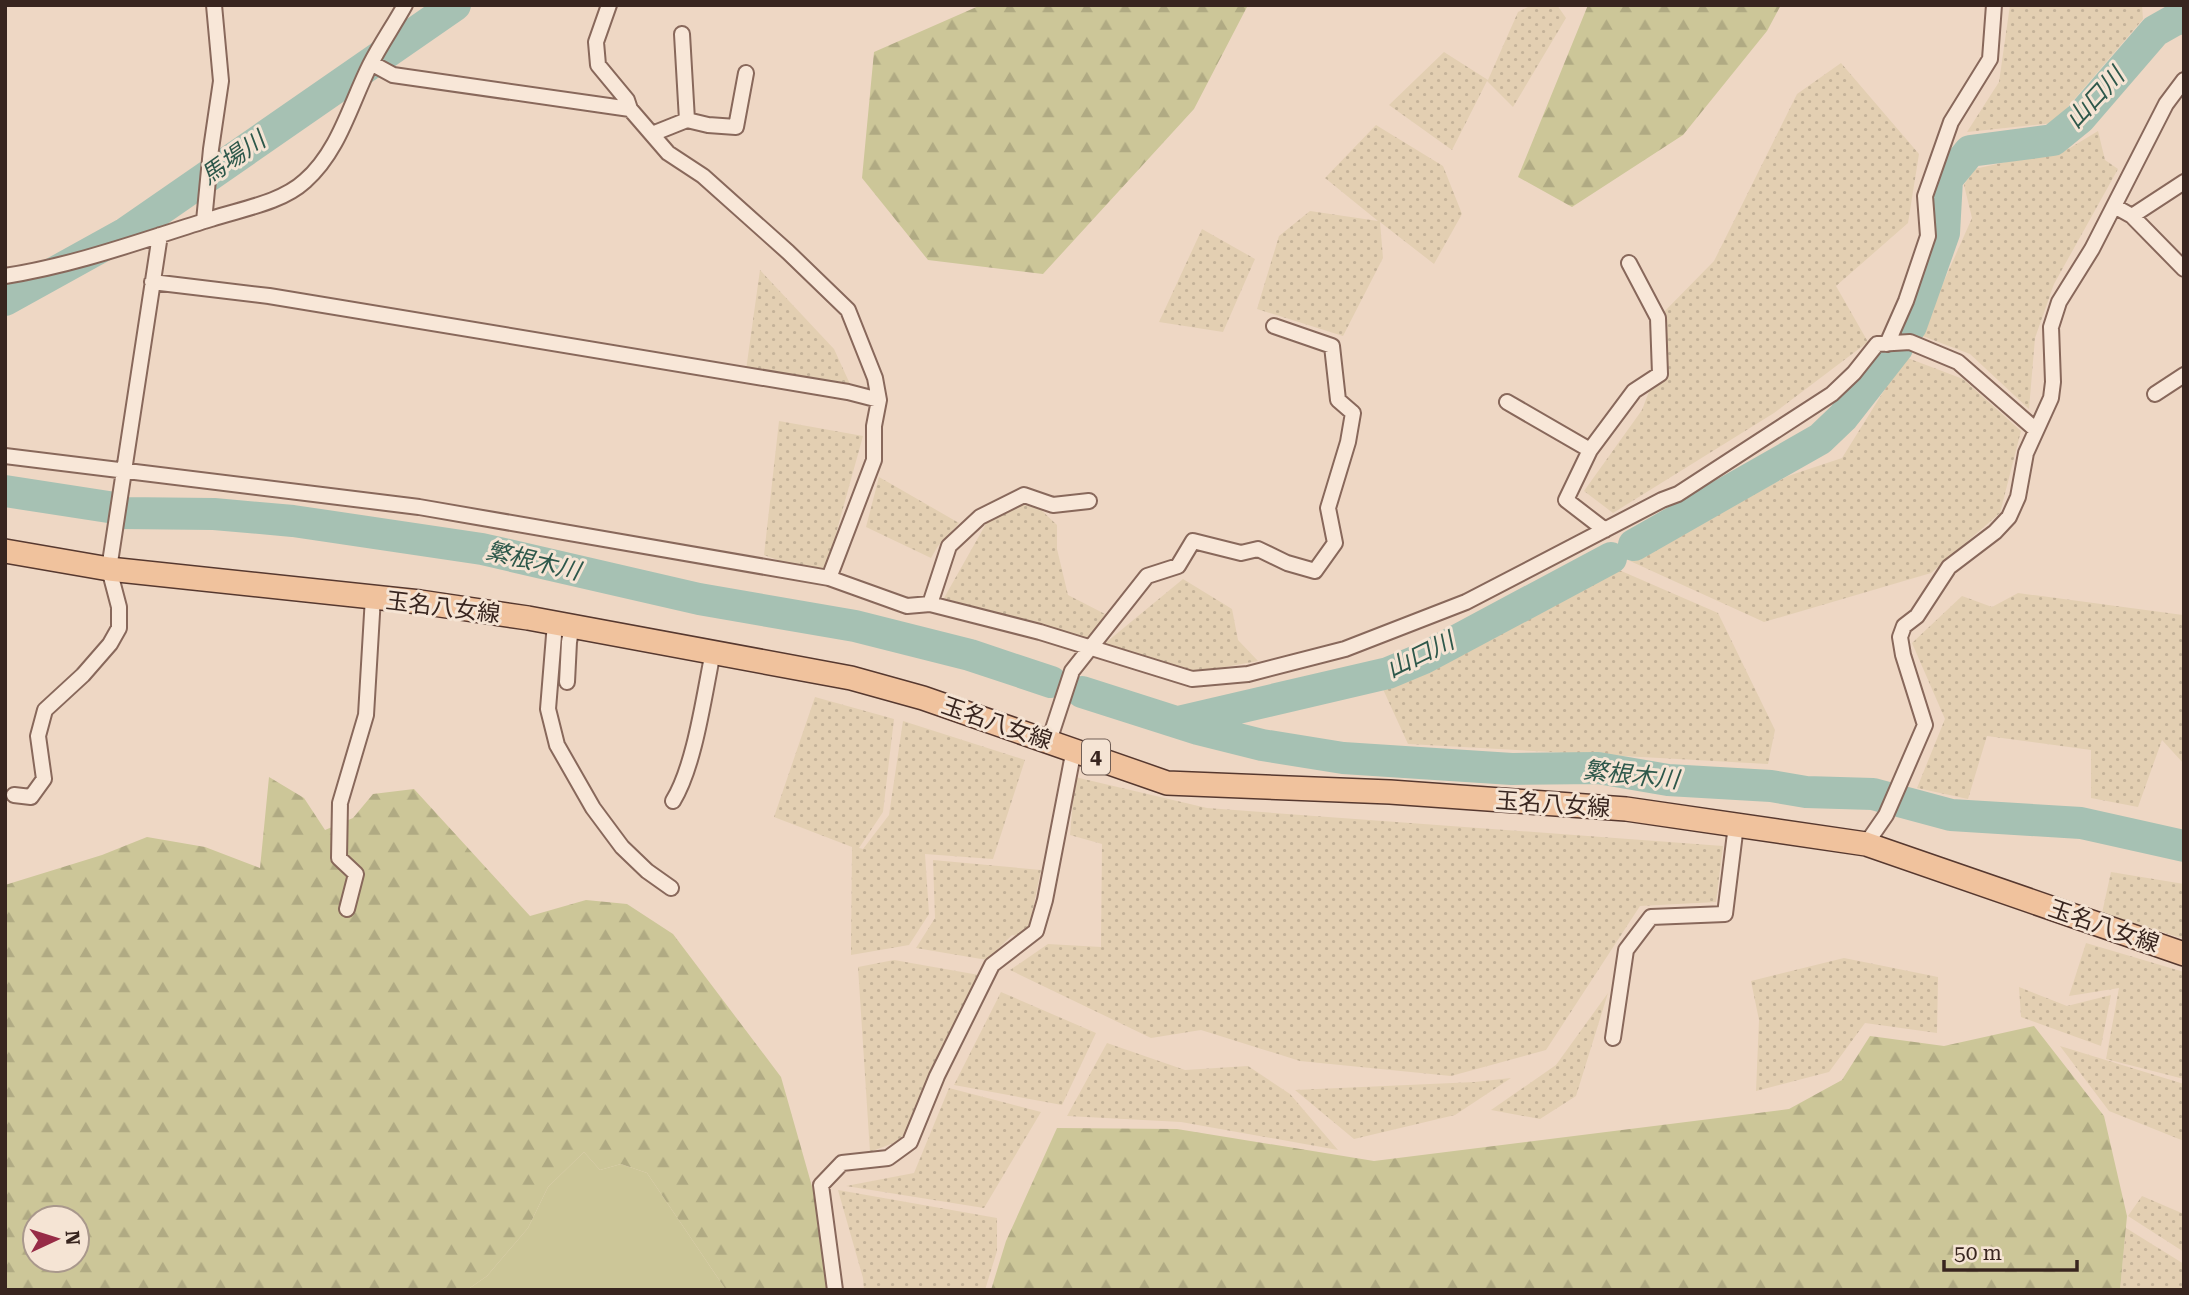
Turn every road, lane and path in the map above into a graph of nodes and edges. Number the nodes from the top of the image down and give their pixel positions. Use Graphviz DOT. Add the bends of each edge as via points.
graph roads {
  1 [pos="215,5"];
  2 [pos="404,5"];
  3 [pos="609,5"];
  4 [pos="1994,5"];
  5 [pos="682,34"];
  6 [pos="371,63"];
  7 [pos="746,73"];
  8 [pos="2184,80"];
  9 [pos="630,109"];
  10 [pos="687,120"];
  11 [pos="652,134"];
  12 [pos="2184,182"];
  13 [pos="2114,206"];
  14 [pos="2132,216"];
  15 [pos="204,221"];
  16 [pos="160,235"];
  17 [pos="1629,262"];
  18 [pos="2184,269"];
  19 [pos="5,276"];
  20 [pos="152,282"];
  21 [pos="1274,326"];
  22 [pos="1887,344"];
  23 [pos="2184,375"];
  24 [pos="2155,394"];
  25 [pos="878,400"];
  26 [pos="1507,402"];
  27 [pos="2036,430"];
  28 [pos="1590,450"];
  29 [pos="5,456"];
  30 [pos="123,471"];
  31 [pos="1089,501"];
  32 [pos="1605,530"];
  33 [pos="5,551"];
  34 [pos="109,569"];
  35 [pos="829,578"];
  36 [pos="373,597"];
  37 [pos="930,604"];
  38 [pos="564,624"];
  39 [pos="1090,648"];
  40 [pos="713,652"];
  41 [pos="567,682"];
  42 [pos="1049,741"];
  43 [pos="1074,749"];
  44 [pos="14,795"];
  45 [pos="673,802"];
  46 [pos="1736,825"];
  47 [pos="1867,844"];
  48 [pos="671,888"];
  49 [pos="347,909"];
  50 [pos="2184,954"];
  51 [pos="1613,1038"];
  52 [pos="835,1290"];
  1 -- 15 [label="street" via="221,80"];
  2 -- 6 [label="street"];
  3 -- 9 [label="street" via="596,42 598,65"];
  4 -- 22 [label="street" via="1990,59 1951,122 1925,196 1928,236"];
  5 -- 10 [label="street"];
  6 -- 9 [label="street" via="393,75"];
  6 -- 15 [label="street" via="329,152 304,182 277,198"];
  7 -- 10 [label="street" via="737,127"];
  8 -- 13 [label="street" via="2166,104"];
  9 -- 11 [label="street"];
  10 -- 11 [label="street"];
  11 -- 25 [label="street" via="848,310 875,378"];
  12 -- 14 [label="street"];
  13 -- 14 [label="street"];
  13 -- 27 [label="street" via="2059,302 2051,327 2051,398"];
  14 -- 18 [label="street"];
  15 -- 16 [label="street"];
  16 -- 19 [label="street" via="40,271"];
  16 -- 20 [label="street"];
  17 -- 28 [label="street" via="1658,318 1660,374 1634,391"];
  20 -- 25 [label="street" via="269,296"];
  20 -- 30 [label="street"];
  21 -- 39 [label="street" via="1332,346 1338,400 1353,413 1328,508 1335,542 1315,571 1258,549 1241,553 1193,541 1178,566 1147,576"];
  22 -- 27 [label="street" via="1910,342 1958,362"];
  22 -- 32 [label="street" via="1877,344 1832,394 1678,494"];
  23 -- 24 [label="street"];
  25 -- 35 [label="street" via="874,460"];
  26 -- 28 [label="street"];
  27 -- 47 [label="street" via="2009,517 1949,567 1917,615 1904,626 1900,637 1903,655 1925,725 1886,815"];
  28 -- 32 [label="street" via="1566,500"];
  29 -- 30 [label="street"];
  30 -- 34 [label="street"];
  30 -- 35 [label="street" via="419,507"];
  31 -- 37 [label="street" via="1053,505 1024,495 980,517 949,546"];
  32 -- 39 [label="street" via="1466,602 1345,649 1248,674 1192,680"];
  33 -- 34 [label="main road, 玉名八女線 / 4"];
  34 -- 36 [label="main road, 玉名八女線 / 4"];
  34 -- 44 [label="street" via="120,607 119,628 83,675 45,710 38,736 44,779 31,797"];
  35 -- 37 [label="street" via="907,606"];
  36 -- 38 [label="main road, 玉名八女線 / 4"];
  36 -- 49 [label="street" via="366,715 340,803 339,858 356,874"];
  37 -- 39 [label="street"];
  38 -- 40 [label="main road, 玉名八女線 / 4"];
  38 -- 41 [label="street" via="569,642"];
  38 -- 48 [label="street" via="548,709 557,745 622,848"];
  39 -- 42 [label="street" via="1072,671"];
  40 -- 42 [label="main road, 玉名八女線 / 4" via="850,678"];
  40 -- 45 [label="street" via="698,727"];
  42 -- 43 [label="main road, 玉名八女線 / 4"];
  43 -- 46 [label="main road, 玉名八女線 / 4" via="1167,783 1390,792 1626,809"];
  43 -- 52 [label="street" via="1036,931 992,965 910,1142 888,1158 842,1163 821,1185"];
  46 -- 47 [label="main road, 玉名八女線 / 4"];
  46 -- 51 [label="street" via="1725,914 1651,917 1626,950"];
  47 -- 50 [label="main road, 玉名八女線 / 4"];
}
